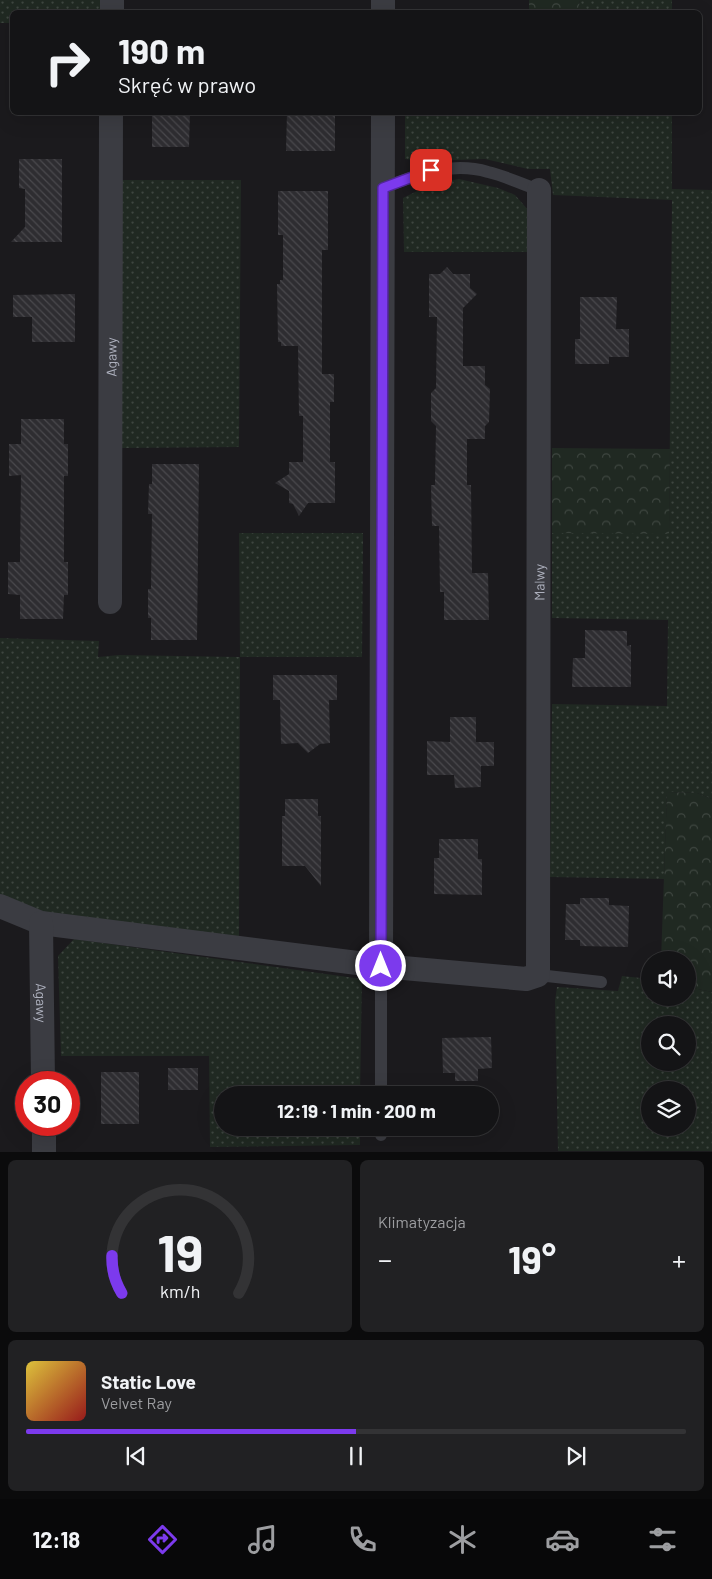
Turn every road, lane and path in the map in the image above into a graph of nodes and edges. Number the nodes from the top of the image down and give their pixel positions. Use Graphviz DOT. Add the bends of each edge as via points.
graph roads {
  1 [pos="111,115"];
  2 [pos="383,115"];
  3 [pos="383,188"];
  4 [pos="539,190"];
  5 [pos="110,602"];
  6 [pos="0,906"];
  7 [pos="41,923"];
  8 [pos="381,966"];
  9 [pos="538,975"];
  10 [pos="601,982"];
  11 [pos="43,1071"];
  12 [pos="381,1086"];
  13 [pos="44,1136"];
  14 [pos="44,1152"];
  1 -- 5 [label="street, Agawy"];
  2 -- 3 [label="street"];
  3 -- 4 [label="lane" via="431,170 458,168 487,171"];
  3 -- 8 [label="street"];
  4 -- 9 [label="street, Malwy"];
  6 -- 7 [label="street"];
  7 -- 8 [label="street"];
  7 -- 11 [label="street, Agawy"];
  8 -- 9 [label="street" via="526,979"];
  8 -- 12 [label="lane"];
  9 -- 10 [label="lane"];
  13 -- 14 [label="street"];
}
